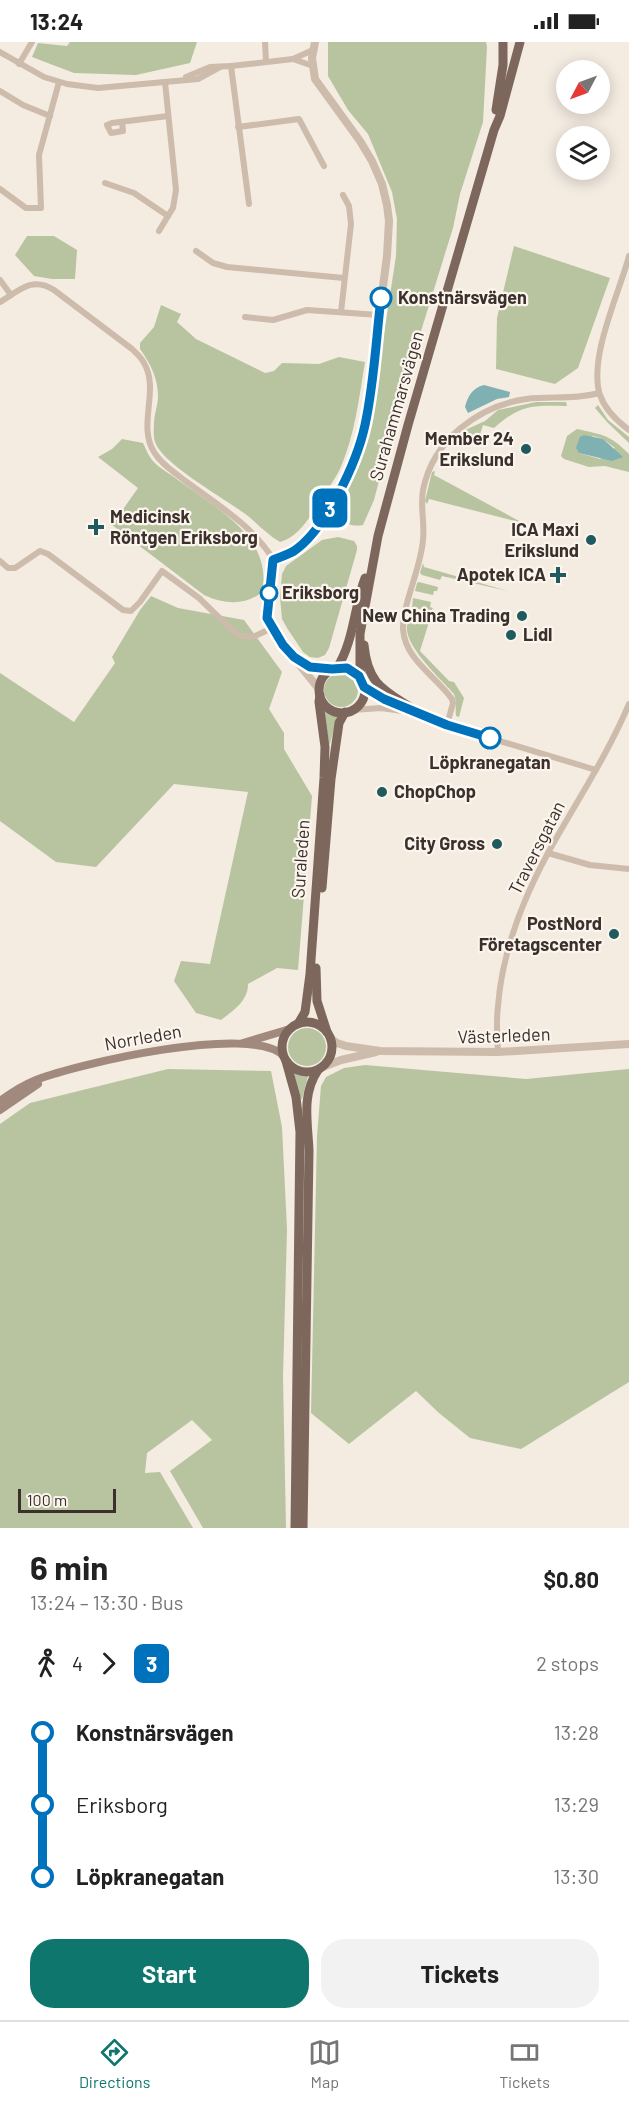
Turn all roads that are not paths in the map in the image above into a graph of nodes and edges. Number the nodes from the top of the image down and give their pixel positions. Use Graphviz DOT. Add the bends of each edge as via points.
graph roads {
  1 [pos="32,42"];
  2 [pos="265,42"];
  3 [pos="503,42"];
  4 [pos="520,42"];
  5 [pos="314,46"];
  6 [pos="0,52"];
  7 [pos="293,59"];
  8 [pos="266,61"];
  9 [pos="19,64"];
  10 [pos="231,66"];
  11 [pos="313,66"];
  12 [pos="59,82"];
  13 [pos="165,82"];
  14 [pos="0,91"];
  15 [pos="50,116"];
  16 [pos="168,116"];
  17 [pos="122,122"];
  18 [pos="238,127"];
  19 [pos="494,130"];
  20 [pos="324,166"];
  21 [pos="105,183"];
  22 [pos="0,189"];
  23 [pos="343,195"];
  24 [pos="249,204"];
  25 [pos="168,216"];
  26 [pos="159,231"];
  27 [pos="196,251"];
  28 [pos="629,256"];
  29 [pos="344,278"];
  30 [pos="0,280"];
  31 [pos="11,296"];
  32 [pos="0,302"];
  33 [pos="341,312"];
  34 [pos="379,315"];
  35 [pos="245,318"];
  36 [pos="599,393"];
  37 [pos="629,430"];
  38 [pos="374,553"];
  39 [pos="273,560"];
  40 [pos="0,561"];
  41 [pos="272,628"];
  42 [pos="294,657"];
  43 [pos="335,668"];
  44 [pos="364,684"];
  45 [pos="319,692"];
  46 [pos="629,704"];
  47 [pos="349,711"];
  48 [pos="419,713"];
  49 [pos="447,725"];
  50 [pos="596,770"];
  51 [pos="548,853"];
  52 [pos="629,869"];
  53 [pos="294,1026"];
  54 [pos="329,1035"];
  55 [pos="239,1043"];
  56 [pos="629,1044"];
  57 [pos="380,1051"];
  58 [pos="498,1052"];
  59 [pos="285,1059"];
  60 [pos="320,1068"];
  61 [pos="53,1074"];
  62 [pos="0,1101"];
  63 [pos="0,1110"];
  64 [pos="295,1528"];
  65 [pos="303,1528"];
  1 -- 9 [label="street"];
  2 -- 8 [label="street"];
  3 -- 19 [label="main road, Surahammarsvägen"];
  4 -- 19 [label="main road, Surahammarsvägen"];
  5 -- 7 [label="street"];
  5 -- 11 [label="street"];
  6 -- 9 [label="street"];
  7 -- 8 [label="street"];
  7 -- 11 [label="street"];
  8 -- 10 [label="street"];
  9 -- 12 [label="street"];
  10 -- 13 [label="street" via="198,79"];
  10 -- 18 [label="street"];
  11 -- 34 [label="street" via="315,79 360,141 385,193 388,238"];
  12 -- 13 [label="street" via="110,88"];
  12 -- 15 [label="street"];
  13 -- 16 [label="street"];
  14 -- 15 [label="street"];
  15 -- 22 [label="street" via="39,155 42,208 26,208"];
  16 -- 17 [label="street"];
  16 -- 25 [label="street" via="176,190"];
  18 -- 20 [label="street" via="299,119"];
  18 -- 24 [label="street"];
  19 -- 38 [label="main road, Surahammarsvägen"];
  21 -- 25 [label="street" via="135,193"];
  23 -- 29 [label="street" via="351,224"];
  25 -- 26 [label="street"];
  27 -- 29 [label="street" via="227,267"];
  28 -- 36 [label="street" via="599,355"];
  29 -- 33 [label="street"];
  30 -- 31 [label="street"];
  31 -- 32 [label="street"];
  31 -- 39 [label="street" via="29,284 41,283 142,359 148,371 147,430 154,454 252,531"];
  33 -- 34 [label="street"];
  33 -- 35 [label="street" via="307,310 273,320"];
  34 -- 39 [label="street" via="365,423 350,470 321,524 294,550"];
  36 -- 37 [label="street" via="610,413"];
  36 -- 49 [label="street" via="579,398 528,399 493,408 456,432 435,458 423,489 423,542 403,630 410,652 452,699"];
  38 -- 43 [label="main road, Surahammarsvägen" via="359,594 346,651"];
  38 -- 44 [label="main road, Surahammarsvägen" via="360,634"];
  38 -- 48 [label="main road" via="365,616 368,667 378,684"];
  39 -- 41 [label="street" via="267,618"];
  40 -- 41 [label="street" via="15,568 40,552 48,554 123,610 130,611 162,571 241,636 253,637"];
  41 -- 42 [label="street"];
  42 -- 43 [label="street" via="310,667"];
  42 -- 45 [label="street"];
  43 -- 44 [label="main road" via="353,670"];
  43 -- 45 [label="main road" via="323,676"];
  44 -- 47 [label="main road" via="361,702"];
  44 -- 48 [label="street" via="384,699"];
  45 -- 47 [label="main road" via="332,710"];
  45 -- 53 [label="main road, Suraleden" via="325,747 310,974 305,1012"];
  46 -- 50 [label="street, Traversgatan"];
  47 -- 48 [label="street" via="381,708"];
  47 -- 54 [label="main road, Suraleden" via="339,723 331,779 315,975 317,1001"];
  48 -- 49 [label="street"];
  49 -- 50 [label="street"];
  50 -- 51 [label="street, Traversgatan"];
  51 -- 52 [label="street" via="590,865"];
  51 -- 58 [label="street, Traversgatan" via="508,951 498,1003"];
  53 -- 54 [label="main road" via="312,1023"];
  53 -- 55 [label="main road, Norrleden"];
  53 -- 59 [label="main road" via="282,1043"];
  54 -- 57 [label="street, Västerleden" via="346,1046"];
  54 -- 60 [label="main road" via="331,1054"];
  55 -- 59 [label="main road, Norrleden" via="273,1050"];
  55 -- 61 [label="main road, Norrleden" via="130,1055"];
  56 -- 58 [label="street, Västerleden"];
  57 -- 58 [label="street, Västerleden"];
  57 -- 60 [label="street, Västerleden"];
  59 -- 60 [label="main road" via="300,1071"];
  59 -- 64 [label="main road" via="296,1096 300,1132"];
  60 -- 65 [label="main road" via="310,1081 306,1104 309,1151"];
  61 -- 62 [label="main road, Norrleden"];
  61 -- 63 [label="main road, Norrleden"];
}
